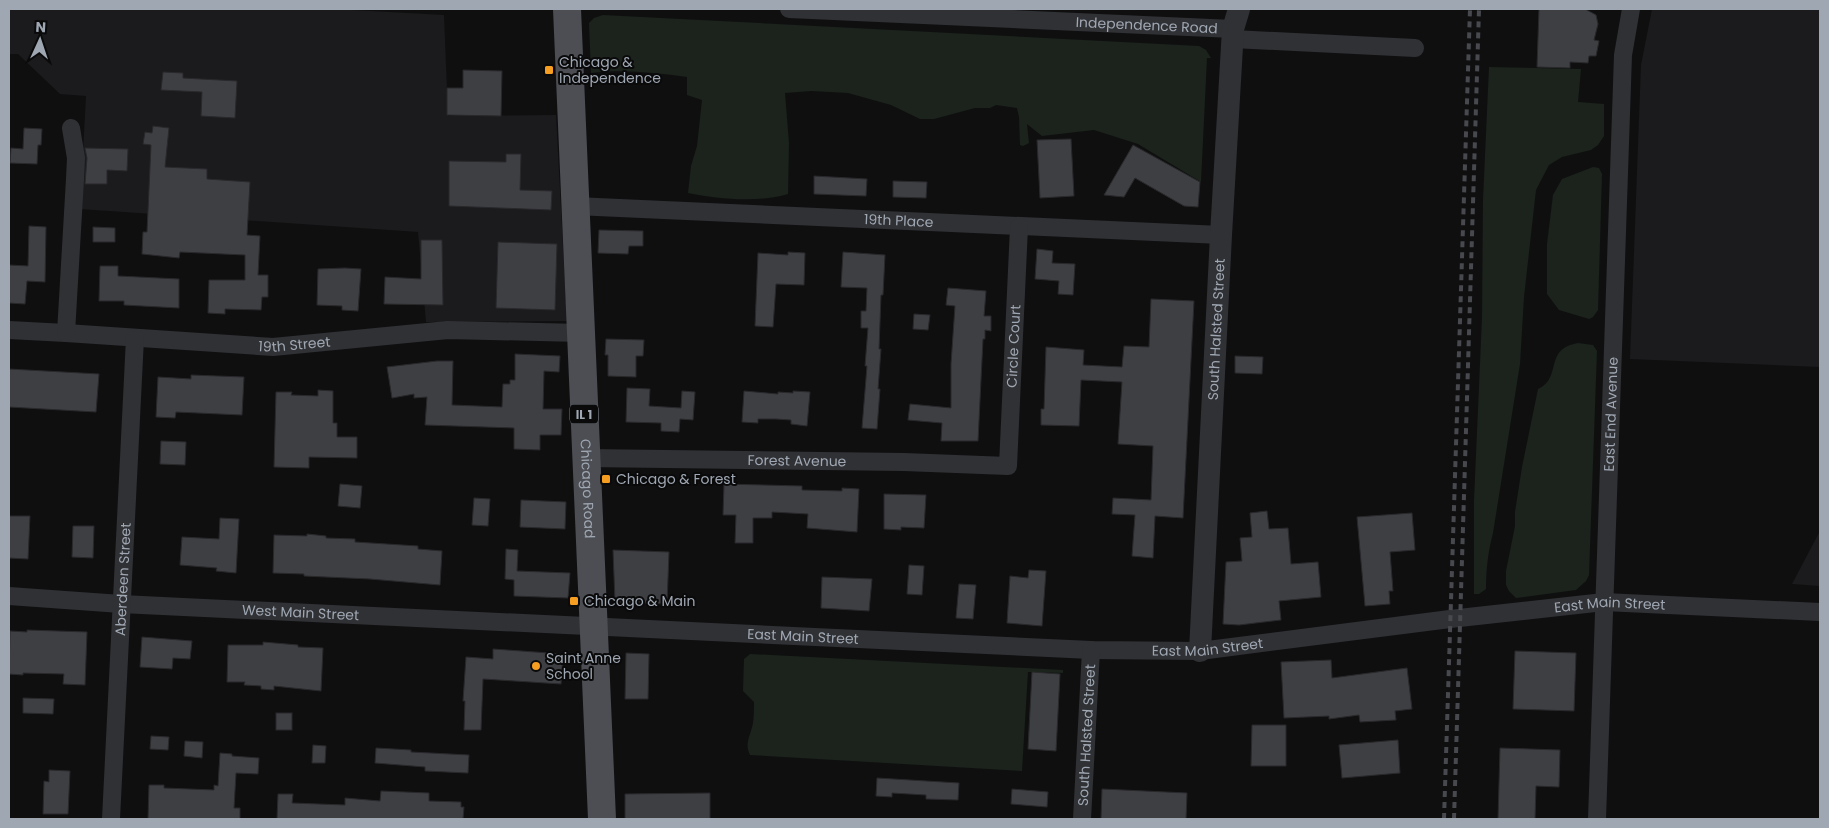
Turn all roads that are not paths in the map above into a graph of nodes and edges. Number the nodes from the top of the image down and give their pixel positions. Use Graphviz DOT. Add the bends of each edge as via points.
graph roads {
  1 [pos="567,9"];
  2 [pos="789,9"];
  3 [pos="1631,9"];
  4 [pos="817,10"];
  5 [pos="849,10"];
  6 [pos="1235,26"];
  7 [pos="1415,48"];
  8 [pos="71,128"];
  9 [pos="575,206"];
  10 [pos="1020,227"];
  11 [pos="1221,235"];
  12 [pos="9,330"];
  13 [pos="66,333"];
  14 [pos="581,333"];
  15 [pos="135,338"];
  16 [pos="586,458"];
  17 [pos="1008,466"];
  18 [pos="9,596"];
  19 [pos="1604,602"];
  20 [pos="121,604"];
  21 [pos="1820,612"];
  22 [pos="593,626"];
  23 [pos="1091,650"];
  24 [pos="1200,651"];
  25 [pos="111,819"];
  26 [pos="602,819"];
  27 [pos="1082,819"];
  28 [pos="1597,819"];
  1 -- 9 [label="main road, Chicago Road / IL 1"];
  2 -- 4 [label="street, Independence Road"];
  3 -- 19 [label="street, East End Avenue" via="1623,55"];
  4 -- 5 [label="street, Independence Road"];
  5 -- 6 [label="street, Independence Road"];
  6 -- 7 [label="street, Independence Road"];
  6 -- 11 [label="street, South Halsted Street"];
  8 -- 13 [label="street" via="76,158"];
  9 -- 10 [label="street, 19th Place"];
  9 -- 14 [label="main road, Chicago Road / IL 1"];
  10 -- 11 [label="street, 19th Place"];
  10 -- 17 [label="street, Circle Court"];
  11 -- 24 [label="street, South Halsted Street"];
  12 -- 13 [label="street, 19th Street"];
  13 -- 15 [label="street, 19th Street"];
  14 -- 15 [label="street, 19th Street" via="448,330 273,347"];
  14 -- 16 [label="main road, Chicago Road / IL 1"];
  15 -- 20 [label="street, Aberdeen Street"];
  16 -- 17 [label="street, Forest Avenue"];
  16 -- 22 [label="main road, Chicago Road / IL 1"];
  18 -- 20 [label="street, West Main Street"];
  19 -- 21 [label="street, East Main Street"];
  19 -- 24 [label="street, East Main Street"];
  19 -- 28 [label="street, East End Avenue"];
  20 -- 22 [label="street, West Main Street"];
  20 -- 25 [label="street, Aberdeen Street"];
  22 -- 23 [label="street, East Main Street"];
  22 -- 26 [label="main road, Chicago Road / IL 1"];
  23 -- 24 [label="street, East Main Street"];
  23 -- 27 [label="street, South Halsted Street"];
}
